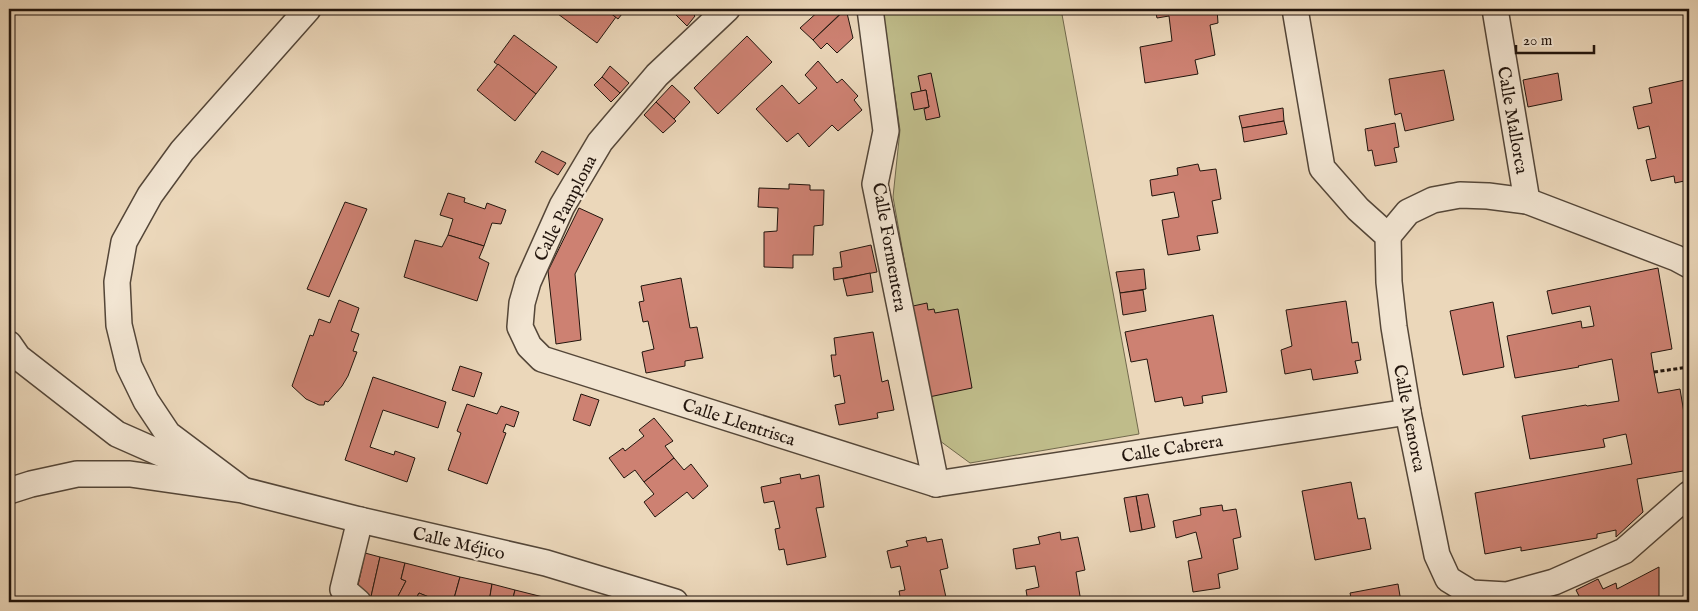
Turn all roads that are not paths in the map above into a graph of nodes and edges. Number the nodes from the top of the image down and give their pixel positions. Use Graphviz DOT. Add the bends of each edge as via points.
graph roads {
  1 [pos="308,9"];
  2 [pos="727,9"];
  3 [pos="870,9"];
  4 [pos="1295,9"];
  5 [pos="1495,9"];
  6 [pos="1527,201"];
  7 [pos="1388,236"];
  8 [pos="1689,264"];
  9 [pos="9,344"];
  10 [pos="542,359"];
  11 [pos="1408,412"];
  12 [pos="936,484"];
  13 [pos="242,490"];
  14 [pos="9,491"];
  15 [pos="1689,494"];
  16 [pos="360,520"];
  17 [pos="346,598"];
  18 [pos="687,601"];
  1 -- 13 [label="street" via="182,152 150,195 124,242 118,282 119,325 129,366 146,401 168,434"];
  2 -- 10 [label="street, Calle Pamplona" via="657,75 600,142 562,206 522,303 520,326 529,346"];
  3 -- 12 [label="street, Calle Formentera" via="886,130 875,184"];
  4 -- 7 [label="street" via="1322,168 1358,209"];
  5 -- 6 [label="street, Calle Mallorca"];
  6 -- 7 [label="street, Calle Mallorca" via="1460,195 1433,200 1408,212"];
  6 -- 8 [label="street, Calle Mallorca"];
  7 -- 11 [label="street, Calle Menorca" via="1394,327"];
  9 -- 13 [label="street" via="18,357 117,434"];
  10 -- 12 [label="street, Calle Llentrisca"];
  11 -- 12 [label="street, Calle Cabrera"];
  11 -- 15 [label="street, Calle Menorca" via="1437,555 1448,578 1471,593 1507,595 1554,582 1624,551"];
  13 -- 14 [label="street" via="130,474 77,474"];
  13 -- 16 [label="street, Calle Méjico"];
  16 -- 17 [label="street"];
  16 -- 18 [label="street, Calle Méjico" via="546,563"];
}
